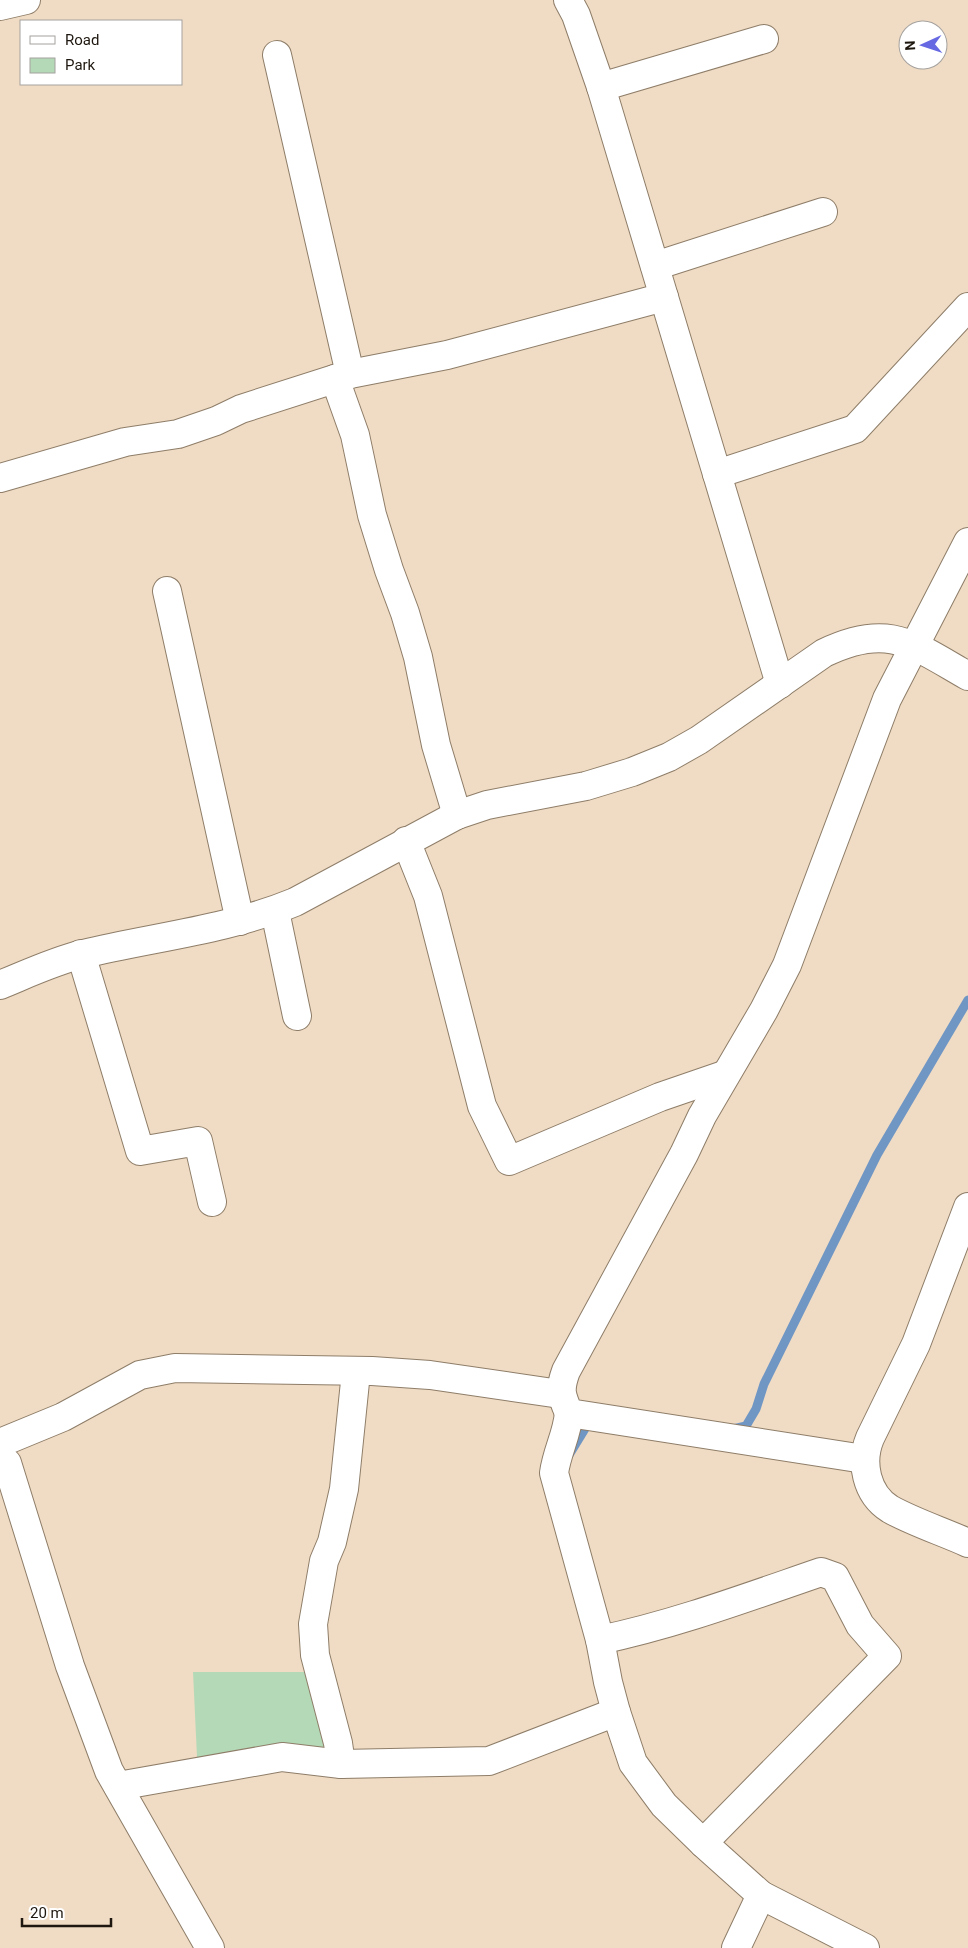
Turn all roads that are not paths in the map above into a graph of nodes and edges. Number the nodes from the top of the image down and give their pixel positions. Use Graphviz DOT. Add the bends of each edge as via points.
graph roads {
  1 [pos="26,0"];
  2 [pos="568,0"];
  3 [pos="0,6"];
  4 [pos="764,39"];
  5 [pos="277,55"];
  6 [pos="601,87"];
  7 [pos="823,212"];
  8 [pos="655,266"];
  9 [pos="664,297"];
  10 [pos="968,307"];
  11 [pos="343,376"];
  12 [pos="717,474"];
  13 [pos="0,478"];
  14 [pos="968,542"];
  15 [pos="167,591"];
  16 [pos="915,646"];
  17 [pos="968,676"];
  18 [pos="780,684"];
  19 [pos="457,815"];
  20 [pos="406,841"];
  21 [pos="275,911"];
  22 [pos="240,921"];
  23 [pos="81,954"];
  24 [pos="0,985"];
  25 [pos="297,1016"];
  26 [pos="724,1075"];
  27 [pos="212,1202"];
  28 [pos="968,1207"];
  29 [pos="356,1372"];
  30 [pos="564,1404"];
  31 [pos="2,1455"];
  32 [pos="864,1459"];
  33 [pos="968,1543"];
  34 [pos="600,1640"];
  35 [pos="616,1712"];
  36 [pos="341,1764"];
  37 [pos="118,1786"];
  38 [pos="703,1843"];
  39 [pos="762,1895"];
  40 [pos="210,1948"];
  41 [pos="736,1948"];
  42 [pos="865,1948"];
  1 -- 3 [label="street"];
  2 -- 6 [label="street"];
  4 -- 6 [label="street"];
  5 -- 11 [label="street"];
  6 -- 8 [label="street"];
  7 -- 8 [label="street"];
  8 -- 9 [label="street"];
  9 -- 11 [label="street" via="447,355"];
  9 -- 12 [label="street"];
  10 -- 12 [label="street" via="855,429"];
  11 -- 13 [label="street" via="241,409 178,434 125,442"];
  11 -- 19 [label="street" via="375,524 418,657 438,754"];
  12 -- 18 [label="street"];
  14 -- 16 [label="street"];
  15 -- 22 [label="street"];
  16 -- 17 [label="street"];
  16 -- 18 [label="street" via="897,639 860,639 842,644"];
  16 -- 26 [label="street" via="875,726 787,965"];
  18 -- 19 [label="street" via="669,757 586,786 488,805"];
  19 -- 20 [label="street"];
  20 -- 21 [label="street"];
  20 -- 26 [label="street" via="428,896 482,1106 509,1161 660,1097"];
  21 -- 22 [label="street"];
  21 -- 25 [label="street"];
  22 -- 23 [label="street"];
  23 -- 24 [label="street"];
  23 -- 27 [label="street" via="140,1151 198,1141"];
  26 -- 30 [label="street" via="566,1371 562,1382"];
  28 -- 32 [label="street" via="916,1344 870,1438"];
  29 -- 30 [label="street" via="430,1375"];
  29 -- 31 [label="street" via="175,1368 140,1375"];
  29 -- 36 [label="street" via="344,1489 332,1542 324,1561 313,1624 315,1655"];
  30 -- 32 [label="street"];
  30 -- 34 [label="street" via="568,1427 556,1455 554,1473"];
  31 -- 37 [label="street" via="70,1666"];
  32 -- 33 [label="street" via="872,1488 890,1509"];
  34 -- 35 [label="street"];
  34 -- 38 [label="street" via="698,1615 822,1572 835,1577 860,1626 886,1656"];
  35 -- 36 [label="street" via="489,1761"];
  35 -- 38 [label="street" via="633,1763 664,1805"];
  36 -- 37 [label="street" via="282,1757"];
  37 -- 40 [label="street"];
  38 -- 39 [label="street"];
  39 -- 41 [label="street"];
  39 -- 42 [label="street"];
}
